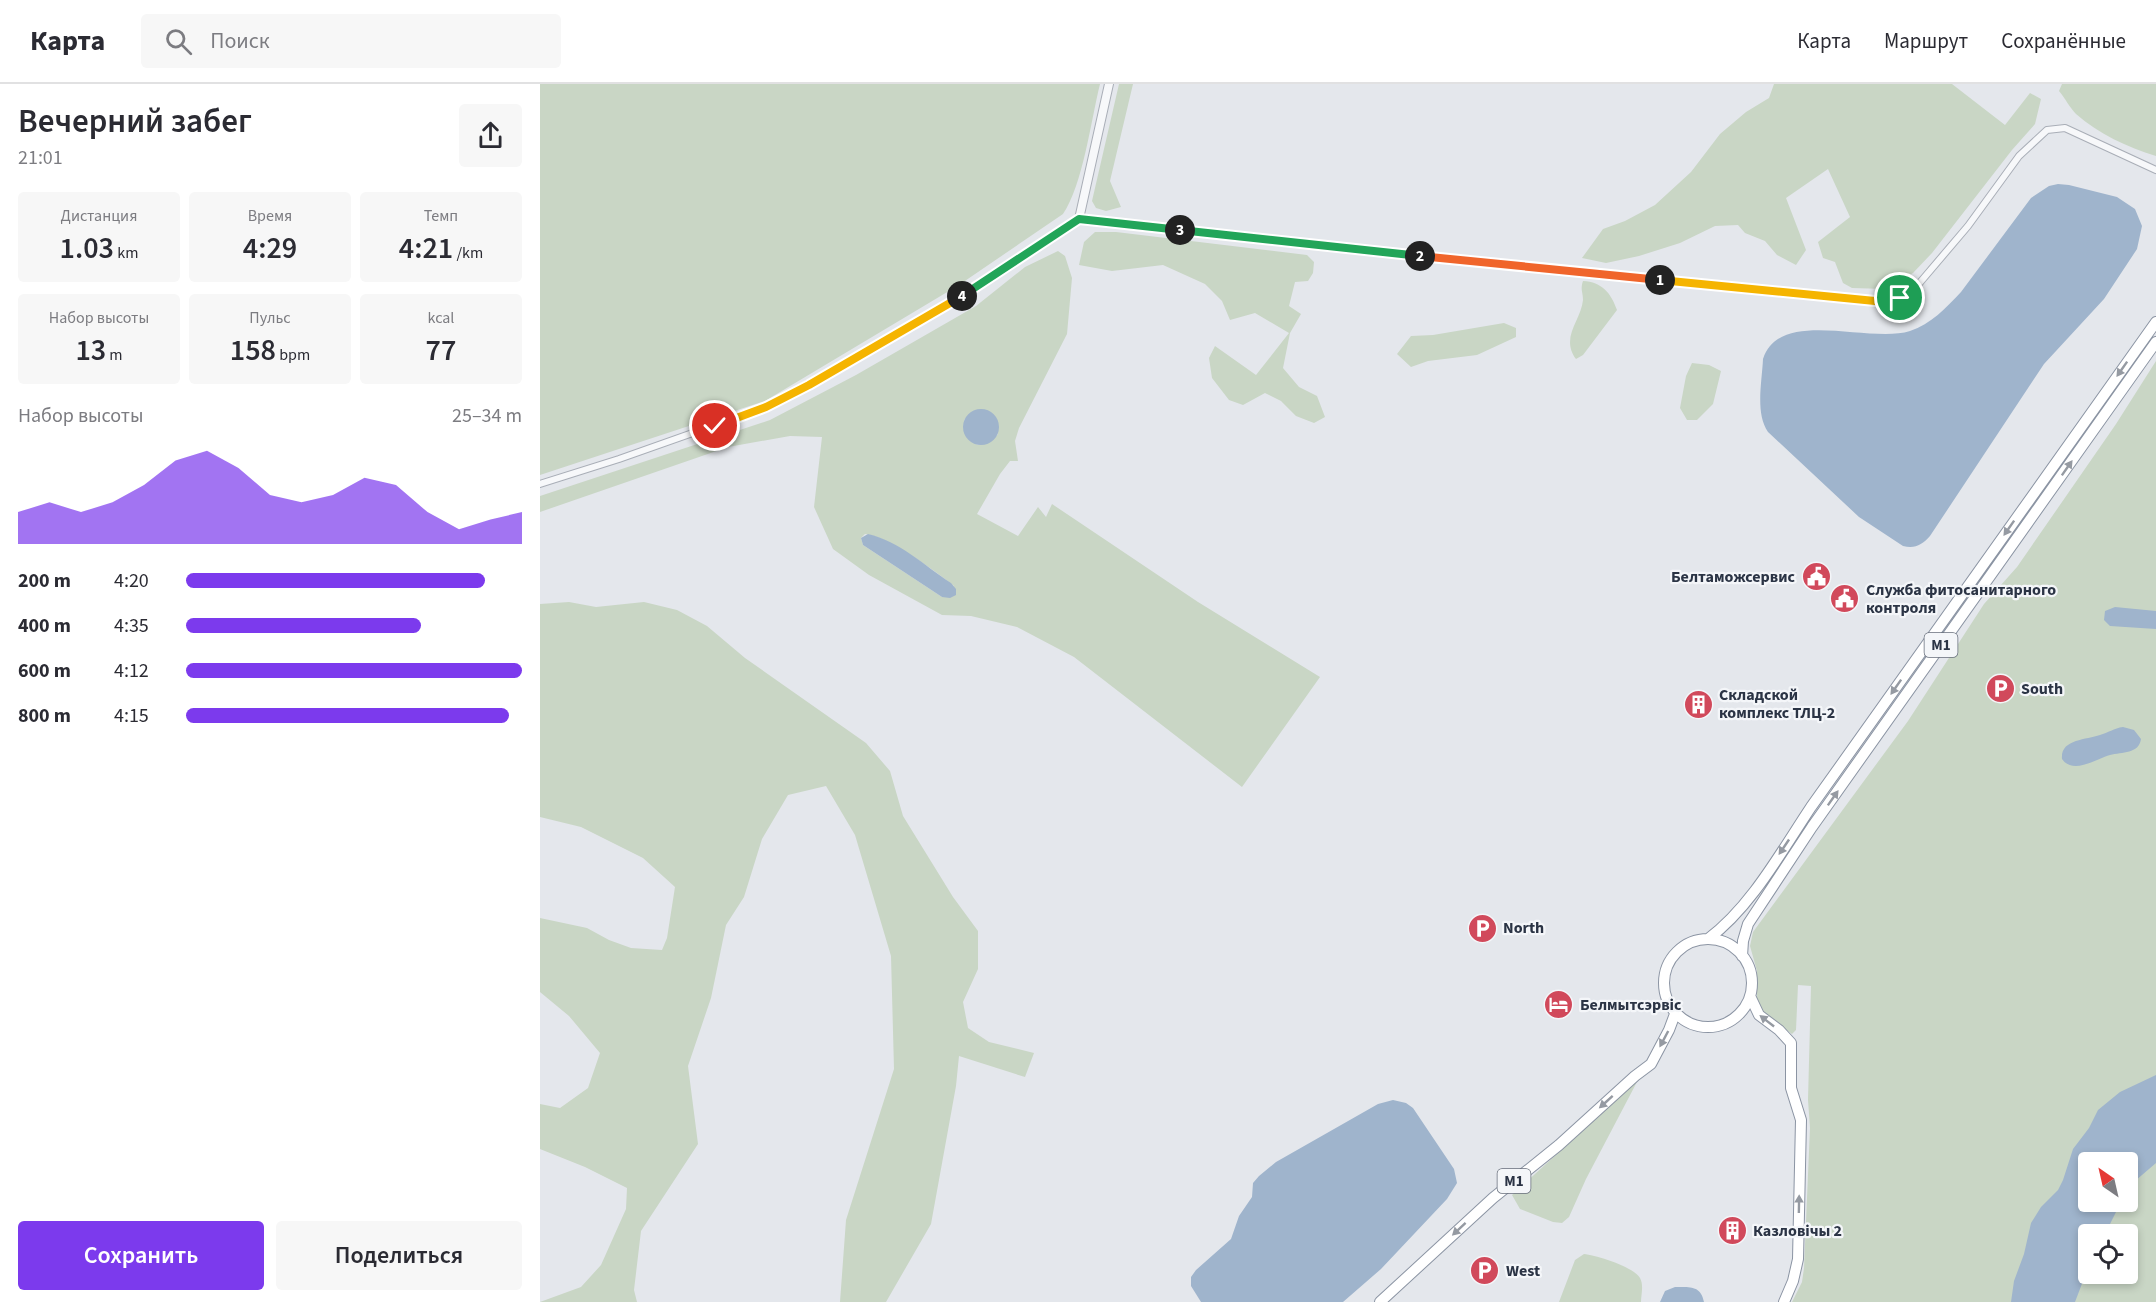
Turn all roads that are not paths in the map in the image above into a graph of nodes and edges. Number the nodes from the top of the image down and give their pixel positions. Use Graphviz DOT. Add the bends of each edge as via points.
graph roads {
  1 [pos="1109,84"];
  2 [pos="2156,170"];
  3 [pos="1079,219"];
  4 [pos="2156,322"];
  5 [pos="2156,342"];
  6 [pos="540,484"];
  7 [pos="1708,939"];
  8 [pos="1742,956"];
  9 [pos="1750,996"];
  10 [pos="1675,1014"];
  11 [pos="1380,1302"];
  12 [pos="1784,1302"];
  1 -- 3 [label="street"];
  2 -- 3 [label="street" via="2065,128 2047,130 2019,156 1968,226 1917,286 1900,298 1875,301"];
  3 -- 6 [label="street" via="921,321 766,407"];
  4 -- 7 [label="highway, М1, one-way" via="1768,871 1729,922"];
  8 -- 5 [label="highway, М1, one-way" via="1748,924 1812,827"];
  7 -- 8 [label="highway" via="1726,943"];
  7 -- 10 [label="highway, М1" via="1682,947 1666,968 1664,992"];
  8 -- 9 [label="highway, М1" via="1751,971"];
  9 -- 10 [label="highway" via="1739,1014 1719,1026 1696,1026"];
  12 -- 9 [label="highway, one-way" via="1798,1259 1801,1120 1791,1088 1791,1043 1759,1015"];
  10 -- 11 [label="highway, М1, one-way" via="1651,1064 1493,1198"];
}
